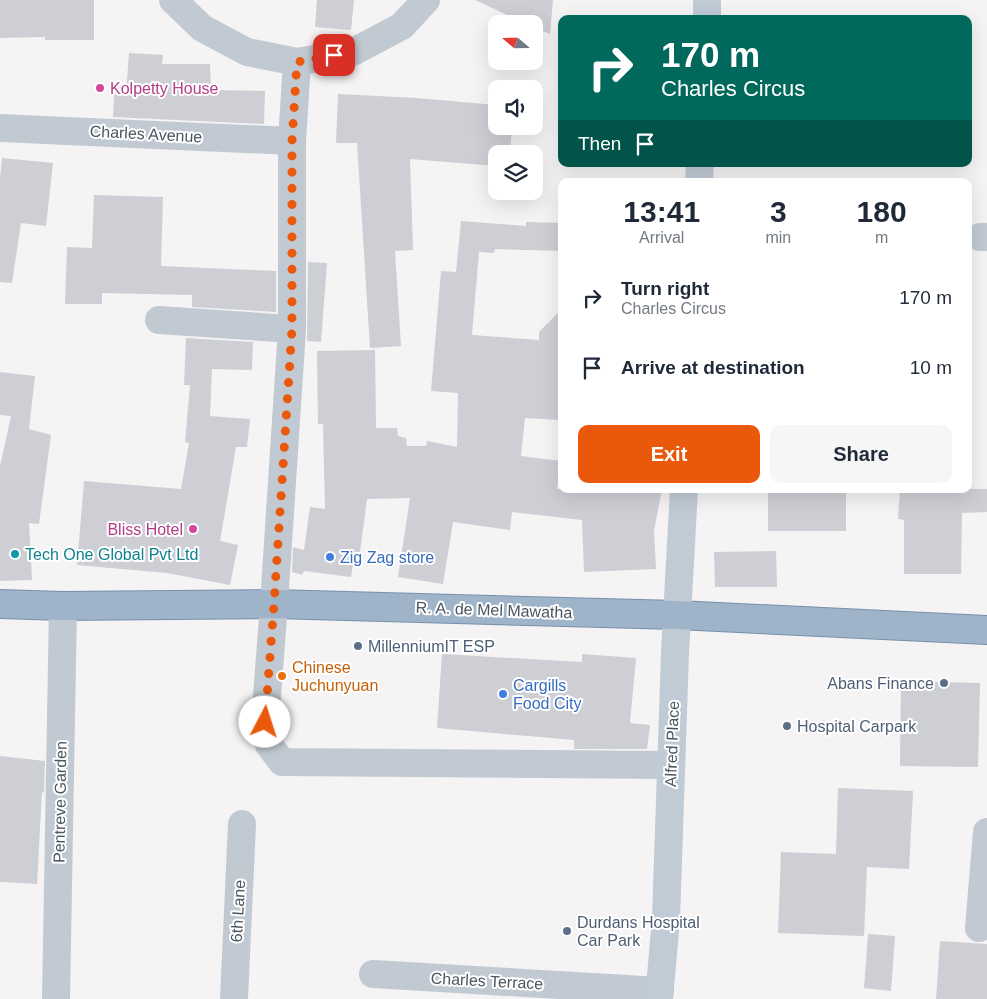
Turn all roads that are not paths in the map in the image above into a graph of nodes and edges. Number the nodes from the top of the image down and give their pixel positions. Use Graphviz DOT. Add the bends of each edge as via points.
graph roads {
  1 [pos="173,0"];
  2 [pos="426,0"];
  3 [pos="708,0"];
  4 [pos="707,15"];
  5 [pos="297,62"];
  6 [pos="0,128"];
  7 [pos="292,141"];
  8 [pos="159,320"];
  9 [pos="292,329"];
  10 [pos="684,493"];
  11 [pos="0,604"];
  12 [pos="274,604"];
  13 [pos="63,606"];
  14 [pos="677,615"];
  15 [pos="987,630"];
  16 [pos="671,765"];
  17 [pos="242,824"];
  18 [pos="987,832"];
  19 [pos="979,928"];
  20 [pos="373,974"];
  21 [pos="660,995"];
  22 [pos="56,999"];
  23 [pos="234,999"];
  1 -- 5 [label="street" via="202,28 247,52"];
  2 -- 5 [label="street" via="402,26 353,52"];
  3 -- 4 [label="main road"];
  5 -- 7 [label="street"];
  6 -- 7 [label="street, Charles Avenue"];
  7 -- 9 [label="street"];
  8 -- 9 [label="street"];
  9 -- 12 [label="street"];
  10 -- 14 [label="main road, Alfred Place"];
  11 -- 13 [label="highway, R. A. de Mel Mawatha"];
  12 -- 13 [label="highway, R. A. de Mel Mawatha"];
  12 -- 14 [label="highway, R. A. de Mel Mawatha"];
  12 -- 16 [label="street" via="265,722 269,745 282,762"];
  13 -- 22 [label="street, Pentreve Garden"];
  14 -- 15 [label="highway, R. A. de Mel Mawatha"];
  14 -- 16 [label="main road, Alfred Place"];
  16 -- 21 [label="main road, Alfred Place"];
  17 -- 23 [label="street, 6th Lane"];
  18 -- 19 [label="street"];
  20 -- 21 [label="street, Charles Terrace"];
}
